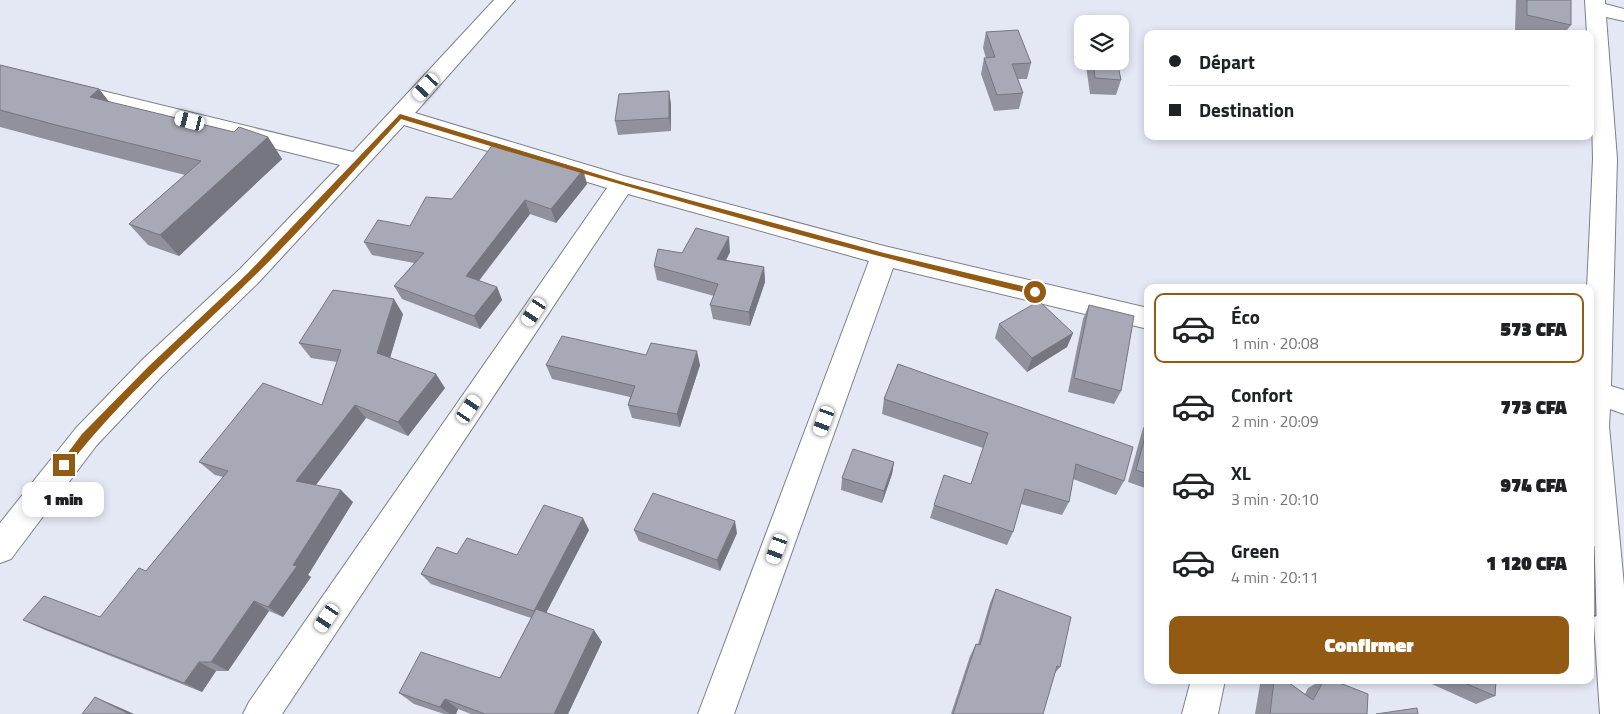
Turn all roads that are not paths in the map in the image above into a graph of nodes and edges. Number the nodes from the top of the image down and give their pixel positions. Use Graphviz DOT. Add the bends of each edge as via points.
graph roads {
  1 [pos="505,0"];
  2 [pos="1595,4"];
  3 [pos="1624,14"];
  4 [pos="0,73"];
  5 [pos="400,116"];
  6 [pos="358,161"];
  7 [pos="1615,161"];
  8 [pos="622,184"];
  9 [pos="884,256"];
  10 [pos="1144,318"];
  11 [pos="1596,393"];
  12 [pos="1624,402"];
  13 [pos="1594,414"];
  14 [pos="1594,437"];
  15 [pos="0,548"];
  16 [pos="1207,684"];
  17 [pos="261,714"];
  18 [pos="716,714"];
  19 [pos="1200,714"];
  20 [pos="1618,714"];
  1 -- 5 [label="street"];
  2 -- 3 [label="street"];
  2 -- 7 [label="street"];
  4 -- 6 [label="street"];
  5 -- 6 [label="street"];
  5 -- 8 [label="street"];
  6 -- 15 [label="street" via="249,276 152,368 86,437"];
  7 -- 11 [label="street"];
  8 -- 9 [label="street"];
  8 -- 17 [label="street"];
  9 -- 10 [label="street"];
  9 -- 18 [label="street"];
  11 -- 12 [label="street"];
  11 -- 13 [label="street"];
  14 -- 20 [label="street"];
  16 -- 19 [label="street"];
}
